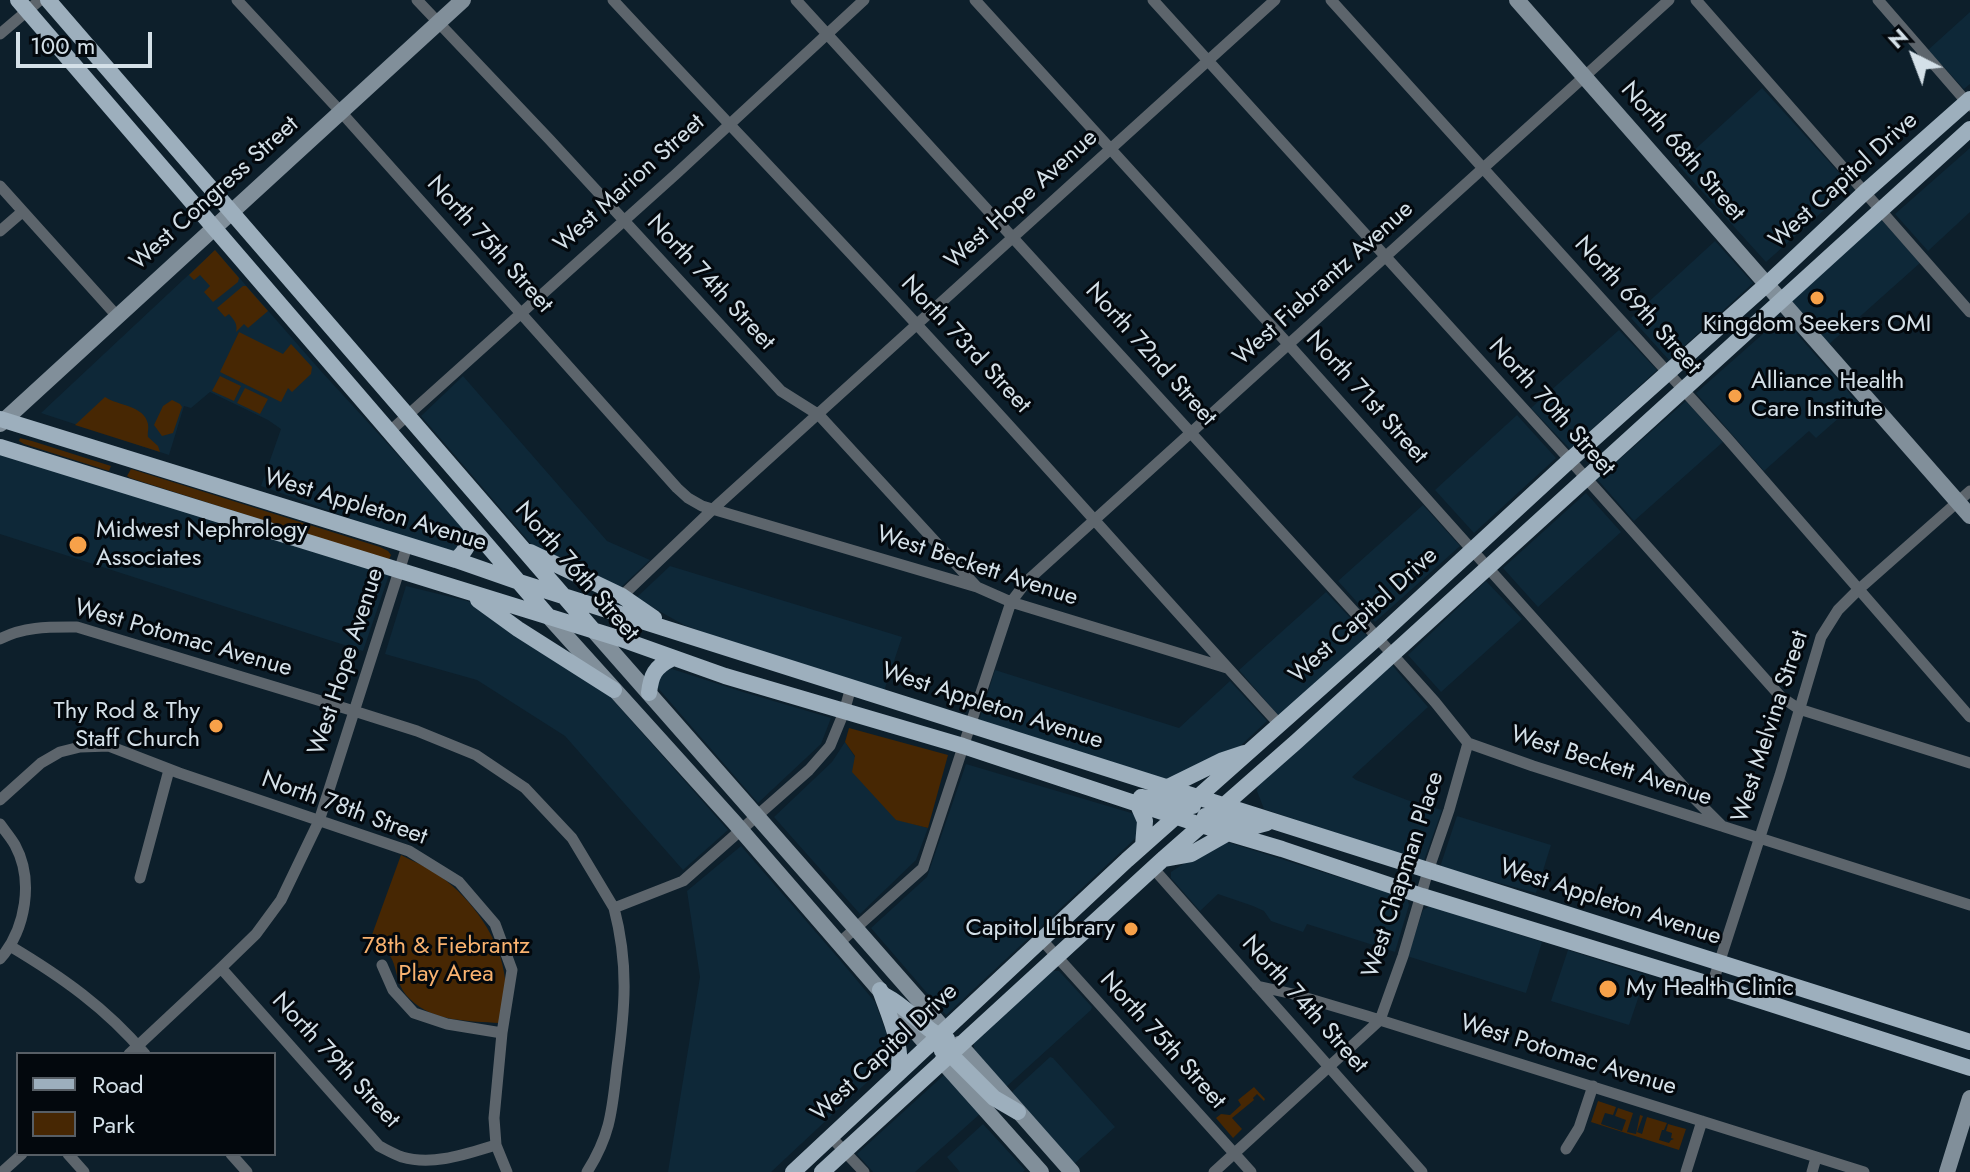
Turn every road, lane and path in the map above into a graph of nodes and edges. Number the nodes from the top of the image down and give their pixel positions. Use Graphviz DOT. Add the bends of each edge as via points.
graph roads {
  1 [pos="48,0"];
  2 [pos="237,0"];
  3 [pos="417,0"];
  4 [pos="463,0"];
  5 [pos="613,0"];
  6 [pos="796,0"];
  7 [pos="864,0"];
  8 [pos="975,0"];
  9 [pos="1153,0"];
  10 [pos="1275,0"];
  11 [pos="1331,0"];
  12 [pos="1517,0"];
  13 [pos="1669,0"];
  14 [pos="1696,0"];
  15 [pos="1878,0"];
  16 [pos="28,3"];
  17 [pos="438,23"];
  18 [pos="0,34"];
  19 [pos="827,34"];
  20 [pos="1208,61"];
  21 [pos="1585,77"];
  22 [pos="1969,103"];
  23 [pos="341,112"];
  24 [pos="729,125"];
  25 [pos="1970,129"];
  26 [pos="1110,149"];
  27 [pos="1483,169"];
  28 [pos="0,186"];
  29 [pos="1865,192"];
  30 [pos="1881,210"];
  31 [pos="22,212"];
  32 [pos="232,212"];
  33 [pos="623,222"];
  34 [pos="214,228"];
  35 [pos="0,231"];
  36 [pos="1014,237"];
  37 [pos="1814,240"];
  38 [pos="1386,258"];
  39 [pos="1766,285"];
  40 [pos="1781,301"];
  41 [pos="1970,312"];
  42 [pos="520,313"];
  43 [pos="117,316"];
  44 [pos="917,325"];
  45 [pos="1289,345"];
  46 [pos="1720,357"];
  47 [pos="1667,373"];
  48 [pos="1684,390"];
  49 [pos="408,415"];
  50 [pos="819,415"];
  51 [pos="1,421"];
  52 [pos="389,432"];
  53 [pos="1192,433"];
  54 [pos="0,447"];
  55 [pos="1570,460"];
  56 [pos="1586,478"];
  57 [pos="1964,496"];
  58 [pos="713,509"];
  59 [pos="1970,516"];
  60 [pos="1094,519"];
  61 [pos="471,527"];
  62 [pos="407,546"];
  63 [pos="525,549"];
  64 [pos="1474,551"];
  65 [pos="456,560"];
  66 [pos="1488,567"];
  67 [pos="401,570"];
  68 [pos="519,582"];
  69 [pos="977,587"];
  70 [pos="463,590"];
  71 [pos="1858,590"];
  72 [pos="563,595"];
  73 [pos="622,596"];
  74 [pos="1011,602"];
  75 [pos="549,617"];
  76 [pos="668,629"];
  77 [pos="594,631"];
  78 [pos="1377,638"];
  79 [pos="0,639"];
  80 [pos="1393,654"];
  81 [pos="671,659"];
  82 [pos="1227,668"];
  83 [pos="851,687"];
  84 [pos="614,690"];
  85 [pos="1316,691"];
  86 [pos="649,693"];
  87 [pos="1799,709"];
  88 [pos="354,711"];
  89 [pos="844,712"];
  90 [pos="1970,717"];
  91 [pos="1279,724"];
  92 [pos="969,725"];
  93 [pos="1296,742"];
  94 [pos="1468,743"];
  95 [pos="963,746"];
  96 [pos="1246,755"];
  97 [pos="1970,763"];
  98 [pos="1270,766"];
  99 [pos="169,770"];
  100 [pos="1253,780"];
  101 [pos="1166,788"];
  102 [pos="0,800"];
  103 [pos="1131,802"];
  104 [pos="1199,811"];
  105 [pos="757,815"];
  106 [pos="1266,820"];
  107 [pos="319,821"];
  108 [pos="0,824"];
  109 [pos="1722,826"];
  110 [pos="740,830"];
  111 [pos="1228,833"];
  112 [pos="1759,838"];
  113 [pos="1143,846"];
  114 [pos="1157,864"];
  115 [pos="1428,871"];
  116 [pos="140,878"];
  117 [pos="1100,887"];
  118 [pos="1422,896"];
  119 [pos="1970,905"];
  120 [pos="614,908"];
  121 [pos="1097,919"];
  122 [pos="856,928"];
  123 [pos="1042,940"];
  124 [pos="839,943"];
  125 [pos="10,946"];
  126 [pos="1056,956"];
  127 [pos="0,959"];
  128 [pos="1719,963"];
  129 [pos="382,965"];
  130 [pos="221,968"];
  131 [pos="1712,985"];
  132 [pos="1257,986"];
  133 [pos="883,993"];
  134 [pos="1380,1020"];
  135 [pos="502,1033"];
  136 [pos="937,1037"];
  137 [pos="1970,1042"];
  138 [pos="137,1051"];
  139 [pos="950,1053"];
  140 [pos="1329,1066"];
  141 [pos="1970,1068"];
  142 [pos="898,1074"];
  143 [pos="1593,1086"];
  144 [pos="1970,1098"];
  145 [pos="1702,1121"];
  146 [pos="831,1137"];
  147 [pos="496,1145"];
  148 [pos="1566,1149"];
  149 [pos="844,1151"];
  150 [pos="1235,1153"];
  151 [pos="20,1156"];
  152 [pos="70,1156"];
  153 [pos="233,1156"];
  154 [pos="1816,1158"];
  155 [pos="2,1172"];
  156 [pos="84,1172"];
  157 [pos="247,1172"];
  158 [pos="507,1172"];
  159 [pos="587,1172"];
  160 [pos="793,1172"];
  161 [pos="822,1172"];
  162 [pos="864,1172"];
  163 [pos="1041,1172"];
  164 [pos="1072,1172"];
  165 [pos="1214,1172"];
  166 [pos="1251,1172"];
  167 [pos="1422,1172"];
  168 [pos="1686,1172"];
  169 [pos="1812,1172"];
  170 [pos="1864,1172"];
  171 [pos="1947,1172"];
  1 -- 32 [label="main road, North 76th Street"];
  2 -- 23 [label="street, North 75th Street"];
  3 -- 17 [label="street, North 74th Street"];
  4 -- 17 [label="street, West Congress Street"];
  5 -- 24 [label="street, North 73rd Street"];
  6 -- 19 [label="street, North 72nd Street"];
  7 -- 19 [label="street, West Marion Street"];
  8 -- 26 [label="street, North 71st Street"];
  9 -- 20 [label="street, North 70th Street"];
  10 -- 20 [label="street, West Hope Avenue"];
  11 -- 27 [label="street, North 69th Street"];
  12 -- 21 [label="street, North 68th Street"];
  13 -- 21 [label="street, West Fiebrantz Avenue"];
  14 -- 29 [label="street"];
  15 -- 22 [label="street"];
  16 -- 18 [label="street"];
  16 -- 34 [label="main road, North 76th Street"];
  17 -- 23 [label="street, West Congress Street"];
  17 -- 33 [label="street, North 74th Street"];
  19 -- 24 [label="street, West Marion Street"];
  19 -- 36 [label="street, North 72nd Street"];
  20 -- 26 [label="street, West Hope Avenue"];
  20 -- 38 [label="street, North 70th Street"];
  21 -- 27 [label="street, West Fiebrantz Avenue"];
  21 -- 39 [label="street, North 68th Street"];
  22 -- 29 [label="main road, West Capitol Drive"];
  23 -- 32 [label="street, West Congress Street"];
  23 -- 42 [label="street, North 75th Street"];
  24 -- 33 [label="street, West Marion Street"];
  24 -- 44 [label="street, North 73rd Street"];
  25 -- 30 [label="main road, West Capitol Drive"];
  26 -- 36 [label="street, West Hope Avenue"];
  26 -- 45 [label="street, North 71st Street"];
  27 -- 38 [label="street, West Fiebrantz Avenue"];
  27 -- 47 [label="street, North 69th Street"];
  28 -- 31 [label="street"];
  29 -- 30 [label="street"];
  29 -- 37 [label="main road, West Capitol Drive"];
  30 -- 40 [label="main road, West Capitol Drive"];
  30 -- 41 [label="street"];
  31 -- 35 [label="street"];
  31 -- 43 [label="street"];
  32 -- 34 [label="street, West Congress Street"];
  32 -- 49 [label="main road, North 76th Street"];
  33 -- 42 [label="street, West Marion Street"];
  33 -- 50 [label="street, North 74th Street" via="781,391"];
  34 -- 43 [label="street, West Congress Street"];
  34 -- 52 [label="main road, North 76th Street"];
  36 -- 44 [label="street, West Hope Avenue"];
  36 -- 53 [label="street, North 72nd Street"];
  37 -- 39 [label="main road, West Capitol Drive"];
  37 -- 40 [label="main road" via="1782,290"];
  38 -- 45 [label="street, West Fiebrantz Avenue"];
  38 -- 55 [label="street, North 70th Street"];
  39 -- 40 [label="street, North 68th Street"];
  39 -- 46 [label="main road" via="1722,342"];
  39 -- 47 [label="main road, West Capitol Drive"];
  40 -- 46 [label="main road, West Capitol Drive"];
  40 -- 57 [label="street, North 68th Street"];
  42 -- 49 [label="street, West Marion Street"];
  42 -- 58 [label="street, North 75th Street" via="677,488"];
  43 -- 51 [label="street, West Congress Street"];
  44 -- 50 [label="street, West Hope Avenue"];
  44 -- 60 [label="street, North 73rd Street"];
  45 -- 53 [label="street, West Fiebrantz Avenue"];
  45 -- 64 [label="street, North 71st Street"];
  46 -- 48 [label="main road, West Capitol Drive"];
  47 -- 48 [label="street, North 69th Street"];
  47 -- 55 [label="main road, West Capitol Drive"];
  48 -- 56 [label="main road, West Capitol Drive"];
  48 -- 71 [label="street, North 69th Street"];
  49 -- 52 [label="street, West Marion Street"];
  49 -- 63 [label="main road, North 76th Street"];
  50 -- 58 [label="street, West Hope Avenue"];
  50 -- 69 [label="street, North 74th Street"];
  51 -- 62 [label="main road, West Appleton Avenue"];
  52 -- 61 [label="main road, North 76th Street"];
  53 -- 60 [label="street, West Fiebrantz Avenue"];
  53 -- 78 [label="street, North 72nd Street"];
  54 -- 67 [label="main road, West Appleton Avenue"];
  55 -- 56 [label="street, North 70th Street"];
  55 -- 64 [label="main road, West Capitol Drive"];
  56 -- 66 [label="main road, West Capitol Drive"];
  56 -- 87 [label="street, North 70th Street" via="1781,697"];
  57 -- 59 [label="street, North 68th Street"];
  57 -- 71 [label="street, West Melvina Street"];
  58 -- 69 [label="street, West Beckett Avenue"];
  58 -- 73 [label="street, West Hope Avenue"];
  60 -- 74 [label="street, West Fiebrantz Avenue"];
  60 -- 82 [label="street, North 73rd Street"];
  61 -- 65 [label="main road" via="468,545"];
  61 -- 68 [label="main road, North 76th Street"];
  62 -- 65 [label="main road, West Appleton Avenue"];
  62 -- 67 [label="street, West Hope Avenue"];
  63 -- 72 [label="main road, North 76th Street"];
  63 -- 73 [label="main road"];
  64 -- 66 [label="street, North 71st Street"];
  64 -- 78 [label="main road, West Capitol Drive"];
  65 -- 68 [label="main road, West Appleton Avenue"];
  66 -- 80 [label="main road, West Capitol Drive"];
  66 -- 109 [label="street, North 71st Street"];
  67 -- 70 [label="main road, West Appleton Avenue"];
  67 -- 88 [label="street, West Hope Avenue"];
  68 -- 72 [label="main road, West Appleton Avenue"];
  68 -- 75 [label="main road, North 76th Street"];
  69 -- 74 [label="street, West Beckett Avenue"];
  70 -- 75 [label="main road, West Appleton Avenue"];
  70 -- 84 [label="main road"];
  71 -- 87 [label="street, West Melvina Street" via="1821,637"];
  71 -- 90 [label="street, North 69th Street"];
  72 -- 76 [label="main road, West Appleton Avenue"];
  72 -- 77 [label="main road, North 76th Street"];
  73 -- 76 [label="main road"];
  74 -- 82 [label="street, West Beckett Avenue"];
  74 -- 92 [label="street"];
  75 -- 77 [label="main road, West Appleton Avenue"];
  75 -- 84 [label="street, North 76th Street"];
  76 -- 83 [label="main road, West Appleton Avenue"];
  77 -- 81 [label="main road, West Appleton Avenue"];
  77 -- 86 [label="street, North 76th Street"];
  78 -- 80 [label="street, North 72nd Street"];
  78 -- 85 [label="main road, West Capitol Drive"];
  79 -- 88 [label="street, West Potomac Avenue" via="41,627 77,627"];
  80 -- 93 [label="main road, West Capitol Drive"];
  80 -- 94 [label="street, North 72nd Street"];
  81 -- 86 [label="main road" via="655,670"];
  81 -- 89 [label="main road, West Appleton Avenue"];
  82 -- 91 [label="street, North 73rd Street"];
  83 -- 89 [label="street"];
  83 -- 92 [label="main road, West Appleton Avenue"];
  84 -- 110 [label="street, North 76th Street"];
  85 -- 91 [label="main road, West Capitol Drive"];
  85 -- 93 [label="main road" via="1295,726"];
  86 -- 105 [label="street, North 76th Street"];
  87 -- 97 [label="street, North 70th Street"];
  87 -- 112 [label="street, West Melvina Street"];
  88 -- 107 [label="street, West Hope Avenue"];
  88 -- 120 [label="street, West Potomac Avenue" via="476,755 525,788 572,838"];
  89 -- 95 [label="main road, West Appleton Avenue"];
  89 -- 105 [label="street" via="830,746"];
  91 -- 96 [label="main road, West Capitol Drive"];
  91 -- 98 [label="main road"];
  92 -- 95 [label="street"];
  92 -- 101 [label="main road, West Appleton Avenue"];
  93 -- 98 [label="main road, West Capitol Drive"];
  94 -- 109 [label="street, West Beckett Avenue"];
  94 -- 115 [label="street, West Chapman Place"];
  95 -- 103 [label="main road, West Appleton Avenue"];
  95 -- 122 [label="street" via="923,868"];
  96 -- 101 [label="main road" via="1223,760"];
  96 -- 104 [label="main road, West Capitol Drive"];
  98 -- 100 [label="main road, West Capitol Drive"];
  99 -- 102 [label="street, North 78th Street" via="109,746 80,747 41,763"];
  99 -- 107 [label="street, North 78th Street"];
  99 -- 116 [label="street"];
  100 -- 104 [label="main road, West Capitol Drive"];
  100 -- 106 [label="main road" via="1252,802"];
  101 -- 104 [label="main road, West Appleton Avenue"];
  103 -- 104 [label="main road, West Appleton Avenue" via="1144,797"];
  103 -- 113 [label="main road" via="1145,821"];
  104 -- 106 [label="main road, West Appleton Avenue"];
  104 -- 111 [label="main road, West Appleton Avenue"];
  104 -- 113 [label="main road, West Capitol Drive"];
  104 -- 114 [label="main road" via="1172,835"];
  105 -- 110 [label="street"];
  105 -- 122 [label="street, North 76th Street"];
  106 -- 115 [label="main road, West Appleton Avenue"];
  107 -- 130 [label="street, West Hope Avenue" via="281,900"];
  107 -- 135 [label="street, North 78th Street" via="409,851 459,882 495,924 512,970"];
  108 -- 125 [label="street" via="15,845 25,883 23,912"];
  109 -- 112 [label="street, West Beckett Avenue"];
  110 -- 120 [label="street" via="683,881"];
  110 -- 124 [label="street, North 76th Street"];
  111 -- 114 [label="main road" via="1191,854"];
  111 -- 118 [label="main road, West Appleton Avenue"];
  112 -- 119 [label="street, West Beckett Avenue"];
  112 -- 128 [label="street, West Melvina Street"];
  113 -- 117 [label="main road, West Capitol Drive"];
  114 -- 121 [label="main road, West Capitol Drive"];
  114 -- 132 [label="street, North 74th Street"];
  115 -- 118 [label="street, West Chapman Place"];
  115 -- 128 [label="main road, West Appleton Avenue"];
  117 -- 121 [label="main road"];
  117 -- 123 [label="main road, West Capitol Drive"];
  118 -- 131 [label="main road, West Appleton Avenue"];
  118 -- 134 [label="street, West Chapman Place"];
  120 -- 159 [label="street" via="625,975 624,1012 608,1128"];
  121 -- 126 [label="main road, West Capitol Drive"];
  122 -- 124 [label="street"];
  122 -- 136 [label="street, North 76th Street"];
  123 -- 126 [label="street, North 75th Street"];
  123 -- 136 [label="main road, West Capitol Drive"];
  124 -- 133 [label="street, North 76th Street"];
  125 -- 127 [label="street"];
  125 -- 138 [label="street" via="108,1014"];
  126 -- 139 [label="main road, West Capitol Drive"];
  126 -- 150 [label="street, North 75th Street"];
  128 -- 131 [label="street, West Melvina Street"];
  128 -- 137 [label="main road, West Appleton Avenue"];
  129 -- 135 [label="street" via="393,990 414,1013"];
  130 -- 138 [label="street, West Hope Avenue"];
  130 -- 147 [label="street, North 79th Street" via="379,1146 424,1160"];
  131 -- 141 [label="main road, West Appleton Avenue"];
  132 -- 134 [label="street, West Potomac Avenue"];
  132 -- 140 [label="street, North 74th Street"];
  133 -- 136 [label="main road"];
  133 -- 142 [label="main road" via="901,1063"];
  134 -- 140 [label="street"];
  134 -- 143 [label="street, West Potomac Avenue"];
  135 -- 147 [label="street, North 78th Street"];
  136 -- 139 [label="main road, North 76th Street"];
  136 -- 139 [label="main road, North 76th Street"];
  136 -- 142 [label="main road, West Capitol Drive"];
  139 -- 149 [label="main road, West Capitol Drive"];
  139 -- 163 [label="street, North 76th Street"];
  139 -- 164 [label="street, North 76th Street" via="1018,1112"];
  140 -- 150 [label="street"];
  140 -- 167 [label="street, North 74th Street"];
  142 -- 146 [label="main road, West Capitol Drive"];
  143 -- 145 [label="street, West Potomac Avenue"];
  143 -- 148 [label="street"];
  144 -- 171 [label="street"];
  145 -- 154 [label="street, West Potomac Avenue"];
  145 -- 168 [label="street"];
  146 -- 149 [label="street"];
  146 -- 160 [label="main road, West Capitol Drive"];
  147 -- 158 [label="street"];
  149 -- 161 [label="main road, West Capitol Drive"];
  149 -- 162 [label="street"];
  150 -- 165 [label="street"];
  150 -- 166 [label="street, North 75th Street"];
  151 -- 155 [label="street"];
  152 -- 156 [label="street"];
  153 -- 157 [label="street"];
  154 -- 169 [label="street"];
  154 -- 170 [label="street, West Potomac Avenue"];
}
